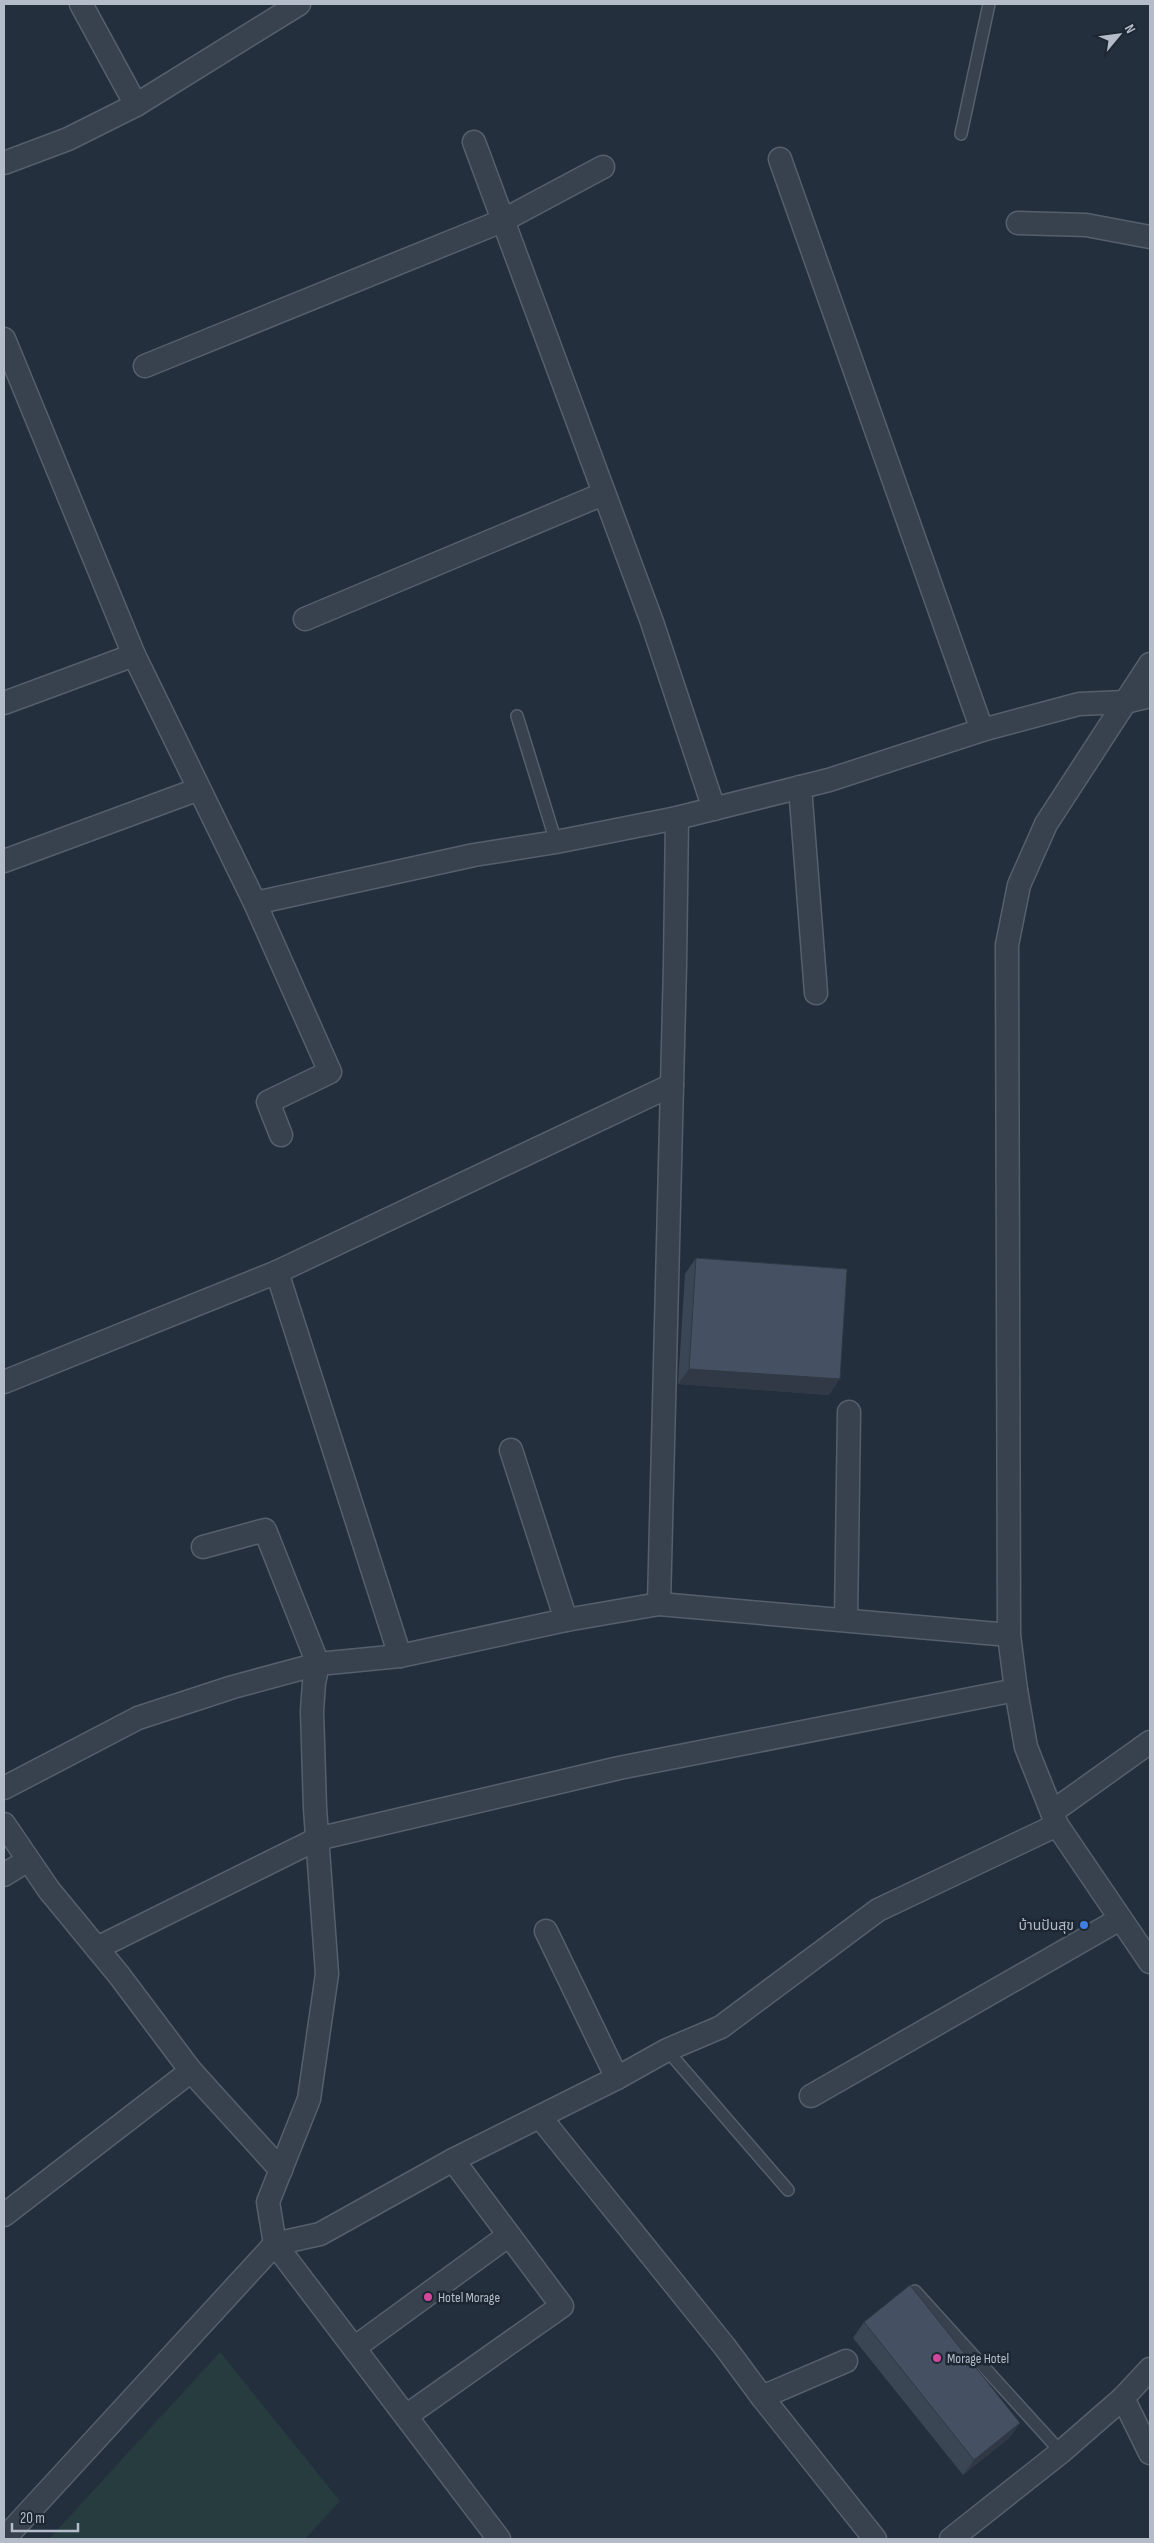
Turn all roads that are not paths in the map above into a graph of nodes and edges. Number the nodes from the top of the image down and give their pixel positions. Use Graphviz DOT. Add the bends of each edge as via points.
graph roads {
  1 [pos="81,4"];
  2 [pos="299,4"];
  3 [pos="989,4"];
  4 [pos="136,105"];
  5 [pos="961,134"];
  6 [pos="474,142"];
  7 [pos="780,159"];
  8 [pos="4,163"];
  9 [pos="603,167"];
  10 [pos="502,222"];
  11 [pos="1018,223"];
  12 [pos="1150,238"];
  13 [pos="4,339"];
  14 [pos="145,366"];
  15 [pos="604,494"];
  16 [pos="305,619"];
  17 [pos="134,655"];
  18 [pos="1150,664"];
  19 [pos="1150,696"];
  20 [pos="1125,702"];
  21 [pos="4,704"];
  22 [pos="517,716"];
  23 [pos="982,730"];
  24 [pos="800,787"];
  25 [pos="199,789"];
  26 [pos="714,809"];
  27 [pos="676,818"];
  28 [pos="556,842"];
  29 [pos="4,861"];
  30 [pos="256,903"];
  31 [pos="816,993"];
  32 [pos="672,1085"];
  33 [pos="281,1135"];
  34 [pos="277,1272"];
  35 [pos="4,1382"];
  36 [pos="849,1412"];
  37 [pos="512,1450"];
  38 [pos="203,1547"];
  39 [pos="659,1604"];
  40 [pos="566,1620"];
  41 [pos="846,1620"];
  42 [pos="1009,1635"];
  43 [pos="400,1656"];
  44 [pos="318,1664"];
  45 [pos="1016,1690"];
  46 [pos="1150,1742"];
  47 [pos="4,1788"];
  48 [pos="1055,1818"];
  49 [pos="4,1824"];
  50 [pos="317,1839"];
  51 [pos="28,1860"];
  52 [pos="4,1875"];
  53 [pos="1120,1919"];
  54 [pos="546,1931"];
  55 [pos="97,1948"];
  56 [pos="1150,1962"];
  57 [pos="667,2050"];
  58 [pos="191,2071"];
  59 [pos="617,2078"];
  60 [pos="810,2096"];
  61 [pos="540,2117"];
  62 [pos="454,2160"];
  63 [pos="281,2170"];
  64 [pos="788,2190"];
  65 [pos="4,2215"];
  66 [pos="509,2235"];
  67 [pos="275,2244"];
  68 [pos="915,2291"];
  69 [pos="354,2348"];
  70 [pos="846,2361"];
  71 [pos="1150,2370"];
  72 [pos="762,2397"];
  73 [pos="1123,2398"];
  74 [pos="406,2416"];
  75 [pos="1062,2452"];
  76 [pos="1150,2454"];
  77 [pos="4,2539"];
  78 [pos="499,2539"];
  79 [pos="875,2539"];
  80 [pos="951,2539"];
  1 -- 4 [label="street"];
  2 -- 4 [label="street"];
  3 -- 5 [label="lane"];
  4 -- 8 [label="street" via="68,138"];
  6 -- 10 [label="street"];
  7 -- 23 [label="street"];
  9 -- 10 [label="street"];
  10 -- 14 [label="street"];
  10 -- 15 [label="street"];
  11 -- 12 [label="street" via="1086,225"];
  13 -- 17 [label="street"];
  15 -- 16 [label="street"];
  15 -- 26 [label="street" via="652,622"];
  17 -- 21 [label="street"];
  17 -- 25 [label="street"];
  18 -- 20 [label="street"];
  19 -- 20 [label="street"];
  20 -- 23 [label="street" via="1079,704"];
  20 -- 42 [label="street" via="1046,824 1020,886 1007,945"];
  22 -- 28 [label="lane"];
  23 -- 24 [label="street"];
  24 -- 26 [label="street"];
  24 -- 31 [label="street"];
  25 -- 29 [label="street"];
  25 -- 30 [label="street"];
  26 -- 27 [label="street"];
  27 -- 28 [label="street"];
  27 -- 32 [label="street"];
  28 -- 30 [label="street" via="474,855"];
  30 -- 33 [label="street" via="330,1072 268,1102"];
  32 -- 34 [label="street"];
  32 -- 39 [label="street"];
  34 -- 35 [label="street"];
  34 -- 43 [label="street"];
  36 -- 41 [label="street"];
  37 -- 40 [label="street"];
  38 -- 44 [label="street" via="265,1530"];
  39 -- 40 [label="street"];
  39 -- 41 [label="street"];
  40 -- 43 [label="street"];
  41 -- 42 [label="street"];
  42 -- 45 [label="street"];
  43 -- 44 [label="street"];
  44 -- 47 [label="street" via="138,1718"];
  44 -- 50 [label="street" via="312,1711"];
  45 -- 48 [label="street" via="1026,1747"];
  45 -- 50 [label="street" via="619,1768"];
  46 -- 48 [label="street"];
  48 -- 53 [label="street"];
  48 -- 57 [label="street" via="878,1910 721,2027"];
  49 -- 51 [label="street"];
  50 -- 55 [label="street"];
  50 -- 63 [label="street" via="327,1974 308,2100"];
  51 -- 52 [label="street"];
  51 -- 55 [label="street"];
  53 -- 56 [label="street"];
  53 -- 60 [label="street"];
  54 -- 59 [label="street"];
  55 -- 58 [label="street"];
  57 -- 59 [label="street"];
  57 -- 64 [label="lane"];
  58 -- 63 [label="street"];
  58 -- 65 [label="street"];
  59 -- 61 [label="street"];
  61 -- 62 [label="street"];
  61 -- 72 [label="street" via="726,2347"];
  62 -- 66 [label="street"];
  62 -- 67 [label="street" via="320,2234"];
  63 -- 67 [label="street" via="268,2202"];
  66 -- 69 [label="street"];
  66 -- 74 [label="street" via="562,2306"];
  67 -- 69 [label="street"];
  67 -- 77 [label="street"];
  68 -- 75 [label="lane"];
  69 -- 74 [label="street"];
  70 -- 72 [label="street"];
  71 -- 73 [label="street"];
  72 -- 79 [label="street"];
  73 -- 75 [label="street"];
  73 -- 76 [label="street"];
  74 -- 78 [label="street"];
  75 -- 80 [label="street"];
}
